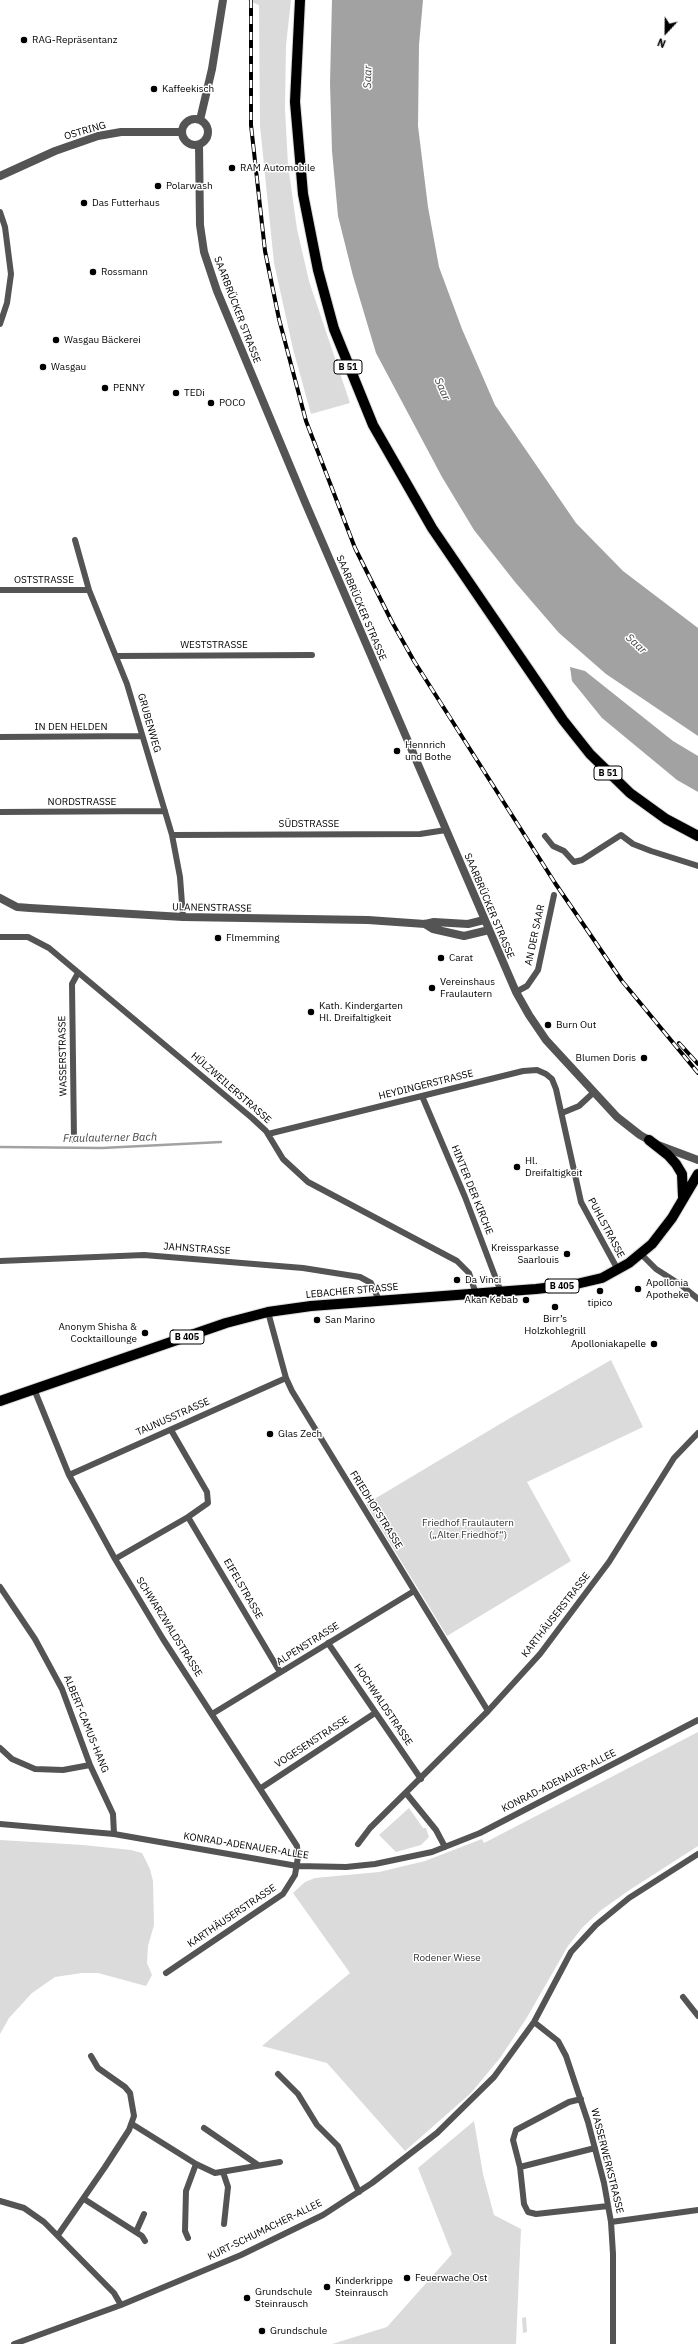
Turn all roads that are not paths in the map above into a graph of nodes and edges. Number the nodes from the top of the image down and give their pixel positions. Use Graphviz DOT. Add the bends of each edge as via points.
graph roads {
  1 [pos="222,0"];
  2 [pos="300,0"];
  3 [pos="200,120"];
  4 [pos="182,132"];
  5 [pos="199,145"];
  6 [pos="0,176"];
  7 [pos="0,212"];
  8 [pos="0,231"];
  9 [pos="4,236"];
  10 [pos="0,324"];
  11 [pos="74,540"];
  12 [pos="0,590"];
  13 [pos="89,590"];
  14 [pos="312,655"];
  15 [pos="116,656"];
  16 [pos="142,736"];
  17 [pos="0,737"];
  18 [pos="164,811"];
  19 [pos="0,812"];
  20 [pos="446,830"];
  21 [pos="172,834"];
  22 [pos="545,836"];
  23 [pos="698,836"];
  24 [pos="698,866"];
  25 [pos="554,895"];
  26 [pos="0,898"];
  27 [pos="183,917"];
  28 [pos="484,920"];
  29 [pos="425,924"];
  30 [pos="488,930"];
  31 [pos="0,937"];
  32 [pos="78,973"];
  33 [pos="516,992"];
  34 [pos="593,1093"];
  35 [pos="422,1096"];
  36 [pos="562,1113"];
  37 [pos="268,1134"];
  38 [pos="74,1140"];
  39 [pos="649,1140"];
  40 [pos="698,1160"];
  41 [pos="698,1174"];
  42 [pos="683,1200"];
  43 [pos="641,1254"];
  44 [pos="0,1261"];
  45 [pos="618,1270"];
  46 [pos="501,1292"];
  47 [pos="476,1294"];
  48 [pos="697,1296"];
  49 [pos="379,1300"];
  50 [pos="268,1312"];
  51 [pos="286,1378"];
  52 [pos="34,1389"];
  53 [pos="0,1401"];
  54 [pos="171,1430"];
  55 [pos="698,1433"];
  56 [pos="69,1475"];
  57 [pos="188,1517"];
  58 [pos="115,1559"];
  59 [pos="0,1587"];
  60 [pos="414,1591"];
  61 [pos="328,1643"];
  62 [pos="280,1672"];
  63 [pos="488,1711"];
  64 [pos="375,1713"];
  65 [pos="212,1714"];
  66 [pos="698,1720"];
  67 [pos="0,1748"];
  68 [pos="90,1765"];
  69 [pos="421,1779"];
  70 [pos="261,1788"];
  71 [pos="406,1793"];
  72 [pos="0,1824"];
  73 [pos="114,1834"];
  74 [pos="358,1844"];
  75 [pos="445,1847"];
  76 [pos="698,1854"];
  77 [pos="297,1866"];
  78 [pos="166,1973"];
  79 [pos="683,1998"];
  80 [pos="698,2016"];
  81 [pos="534,2022"];
  82 [pos="91,2056"];
  83 [pos="278,2074"];
  84 [pos="581,2099"];
  85 [pos="132,2124"];
  86 [pos="204,2128"];
  87 [pos="595,2148"];
  88 [pos="280,2162"];
  89 [pos="196,2164"];
  90 [pos="258,2165"];
  91 [pos="520,2167"];
  92 [pos="223,2172"];
  93 [pos="359,2192"];
  94 [pos="84,2199"];
  95 [pos="0,2202"];
  96 [pos="608,2206"];
  97 [pos="698,2210"];
  98 [pos="144,2214"];
  99 [pos="611,2222"];
  100 [pos="224,2224"];
  101 [pos="136,2232"];
  102 [pos="58,2235"];
  103 [pos="188,2238"];
  104 [pos="145,2241"];
  105 [pos="121,2304"];
  106 [pos="14,2344"];
  107 [pos="613,2344"];
  1 -- 3 [label="street" via="207,95"];
  2 -- 23 [label="main road, B 51" via="295,102 303,194 318,270 332,321 373,425 432,528 563,720 590,754 630,793 666,819"];
  3 -- 4 [label="street" via="188,121"];
  3 -- 5 [label="street" via="206,125 208,134 205,141"];
  4 -- 5 [label="street" via="187,143"];
  4 -- 6 [label="street, OSTRING" via="121,132 98,136 55,151"];
  5 -- 20 [label="street, SAARBRÜCKER STRASSE" via="200,225 210,273 239,348"];
  7 -- 9 [label="street" via="5,228"];
  8 -- 9 [label="street"];
  9 -- 10 [label="street" via="10,259 10,282"];
  11 -- 13 [label="street, GRUBENWEG"];
  12 -- 13 [label="street, OSTSTRASSE"];
  13 -- 15 [label="street, GRUBENWEG"];
  14 -- 15 [label="street, WESTSTRASSE"];
  15 -- 16 [label="street, GRUBENWEG"];
  16 -- 17 [label="street, IN DEN HELDEN"];
  16 -- 18 [label="street, GRUBENWEG"];
  18 -- 19 [label="street, NORDSTRASSE"];
  18 -- 21 [label="street, GRUBENWEG"];
  20 -- 21 [label="street, SÜDSTRASSE" via="420,834"];
  20 -- 28 [label="street, SAARBRÜCKER STRASSE"];
  21 -- 27 [label="street, GRUBENWEG" via="180,878"];
  22 -- 24 [label="street" via="552,846 564,851 574,862 582,860 621,835 639,846"];
  25 -- 33 [label="street, AN DER SAAR" via="538,970 527,986"];
  26 -- 27 [label="street, ULANENSTRASSE" via="17,906 30,908"];
  27 -- 29 [label="street, ULANENSTRASSE" via="375,920"];
  28 -- 29 [label="street, ULANENSTRASSE" via="468,924"];
  28 -- 30 [label="street, SAARBRÜCKER STRASSE"];
  29 -- 30 [label="street, ULANENSTRASSE" via="433,929 464,936"];
  30 -- 33 [label="street, SAARBRÜCKER STRASSE"];
  31 -- 32 [label="street, HÜLZWEILERSTRASSE" via="35,939"];
  32 -- 37 [label="street, HÜLZWEILERSTRASSE"];
  32 -- 38 [label="street, WASSERSTRASSE" via="72,984"];
  33 -- 34 [label="street, SAARBRÜCKER STRASSE" via="538,1030"];
  34 -- 36 [label="street" via="579,1106"];
  34 -- 39 [label="street, SAARBRÜCKER STRASSE" via="617,1117"];
  35 -- 36 [label="street, HEYDINGERSTRASSE" via="536,1070 552,1079"];
  35 -- 37 [label="street, HEYDINGERSTRASSE"];
  35 -- 46 [label="street, HINTER DER KIRCHE" via="465,1197"];
  36 -- 45 [label="street, PUHLSTRASSE" via="581,1202"];
  37 -- 47 [label="street, HÜLZWEILERSTRASSE" via="283,1159 319,1189 457,1261 469,1273"];
  39 -- 40 [label="street, SAARBRÜCKER STRASSE"];
  39 -- 42 [label="main road" via="668,1155 682,1174"];
  41 -- 42 [label="main road, B 405"];
  42 -- 43 [label="main road, B 405" via="661,1233"];
  43 -- 45 [label="main road, LEBACHER STRASSE / B 405"];
  43 -- 48 [label="street" via="656,1270"];
  44 -- 49 [label="street, JAHNSTRASSE" via="144,1255 296,1268 360,1277 371,1282"];
  45 -- 46 [label="main road, LEBACHER STRASSE / B 405" via="602,1278 572,1285"];
  46 -- 47 [label="main road, LEBACHER STRASSE / B 405"];
  47 -- 49 [label="main road, LEBACHER STRASSE / B 405"];
  49 -- 50 [label="main road, LEBACHER STRASSE / B 405"];
  50 -- 51 [label="street, FRIEDHOFSTRASSE"];
  50 -- 52 [label="main road, LEBACHER STRASSE / B 405" via="226,1323"];
  51 -- 54 [label="street, TAUNUSSTRASSE"];
  51 -- 60 [label="street, FRIEDHOFSTRASSE" via="322,1443"];
  52 -- 53 [label="main road, LEBACHER STRASSE / B 405"];
  52 -- 56 [label="street, SCHWARZWALDSTRASSE"];
  54 -- 56 [label="street, TAUNUSSTRASSE"];
  54 -- 57 [label="street" via="208,1492 206,1506"];
  55 -- 63 [label="street, KARTHÄUSERSTRASSE" via="674,1458 609,1562 580,1603 540,1654"];
  56 -- 58 [label="street, SCHWARZWALDSTRASSE"];
  57 -- 58 [label="street"];
  57 -- 62 [label="street, EIFELSTRASSE"];
  58 -- 65 [label="street, SCHWARZWALDSTRASSE"];
  59 -- 68 [label="street, ALBERT-CAMUS-HANG" via="29,1629 54,1674 76,1721"];
  60 -- 61 [label="street, ALPENSTRASSE"];
  60 -- 63 [label="street, FRIEDHOFSTRASSE"];
  61 -- 62 [label="street, ALPENSTRASSE"];
  61 -- 64 [label="street, HOCHWALDSTRASSE"];
  62 -- 65 [label="street, ALPENSTRASSE"];
  63 -- 69 [label="street, KARTHÄUSERSTRASSE"];
  64 -- 69 [label="street, HOCHWALDSTRASSE"];
  64 -- 70 [label="street, VOGESENSTRASSE"];
  65 -- 70 [label="street, SCHWARZWALDSTRASSE"];
  66 -- 75 [label="street, KONRAD-ADENAUER-ALLEE" via="480,1833"];
  67 -- 68 [label="street" via="12,1759 35,1769 62,1770"];
  68 -- 73 [label="street, ALBERT-CAMUS-HANG" via="113,1814"];
  69 -- 71 [label="street, KARTHÄUSERSTRASSE"];
  70 -- 77 [label="street, SCHWARZWALDSTRASSE" via="294,1839 298,1852"];
  71 -- 74 [label="street, KARTHÄUSERSTRASSE" via="370,1828"];
  71 -- 75 [label="street" via="436,1830"];
  72 -- 73 [label="street, KONRAD-ADENAUER-ALLEE"];
  73 -- 77 [label="street, KONRAD-ADENAUER-ALLEE"];
  75 -- 77 [label="street, KONRAD-ADENAUER-ALLEE" via="375,1864 346,1867"];
  76 -- 81 [label="street, KURT-SCHUMACHER-ALLEE" via="629,1898 581,1940 564,1964"];
  77 -- 78 [label="street, KARTHÄUSERSTRASSE" via="292,1882 283,1894"];
  79 -- 80 [label="street"];
  81 -- 84 [label="street, WASSERWERKSTRASSE" via="561,2046"];
  81 -- 93 [label="street, KURT-SCHUMACHER-ALLEE" via="494,2076 460,2111 437,2133"];
  82 -- 85 [label="street" via="98,2068 130,2094 134,2109"];
  83 -- 93 [label="street" via="298,2094 317,2125 338,2146"];
  84 -- 87 [label="street, WASSERWERKSTRASSE"];
  84 -- 91 [label="street" via="569,2102 516,2130 513,2140"];
  85 -- 89 [label="street"];
  85 -- 94 [label="street"];
  86 -- 90 [label="street"];
  87 -- 91 [label="street"];
  87 -- 96 [label="street, WASSERWERKSTRASSE"];
  88 -- 90 [label="street"];
  89 -- 92 [label="street" via="215,2173"];
  89 -- 103 [label="street" via="186,2191 185,2231"];
  90 -- 92 [label="street"];
  91 -- 96 [label="street" via="524,2204 528,2212 536,2214"];
  92 -- 100 [label="street" via="228,2186"];
  93 -- 105 [label="street, KURT-SCHUMACHER-ALLEE" via="322,2215 271,2241"];
  94 -- 101 [label="street"];
  94 -- 102 [label="street"];
  95 -- 102 [label="street" via="24,2208"];
  96 -- 99 [label="street, WASSERWERKSTRASSE"];
  97 -- 99 [label="street"];
  98 -- 101 [label="street"];
  99 -- 107 [label="street, WASSERWERKSTRASSE"];
  101 -- 104 [label="street"];
  102 -- 105 [label="street" via="114,2293"];
  105 -- 106 [label="street, KURT-SCHUMACHER-ALLEE"];
}
